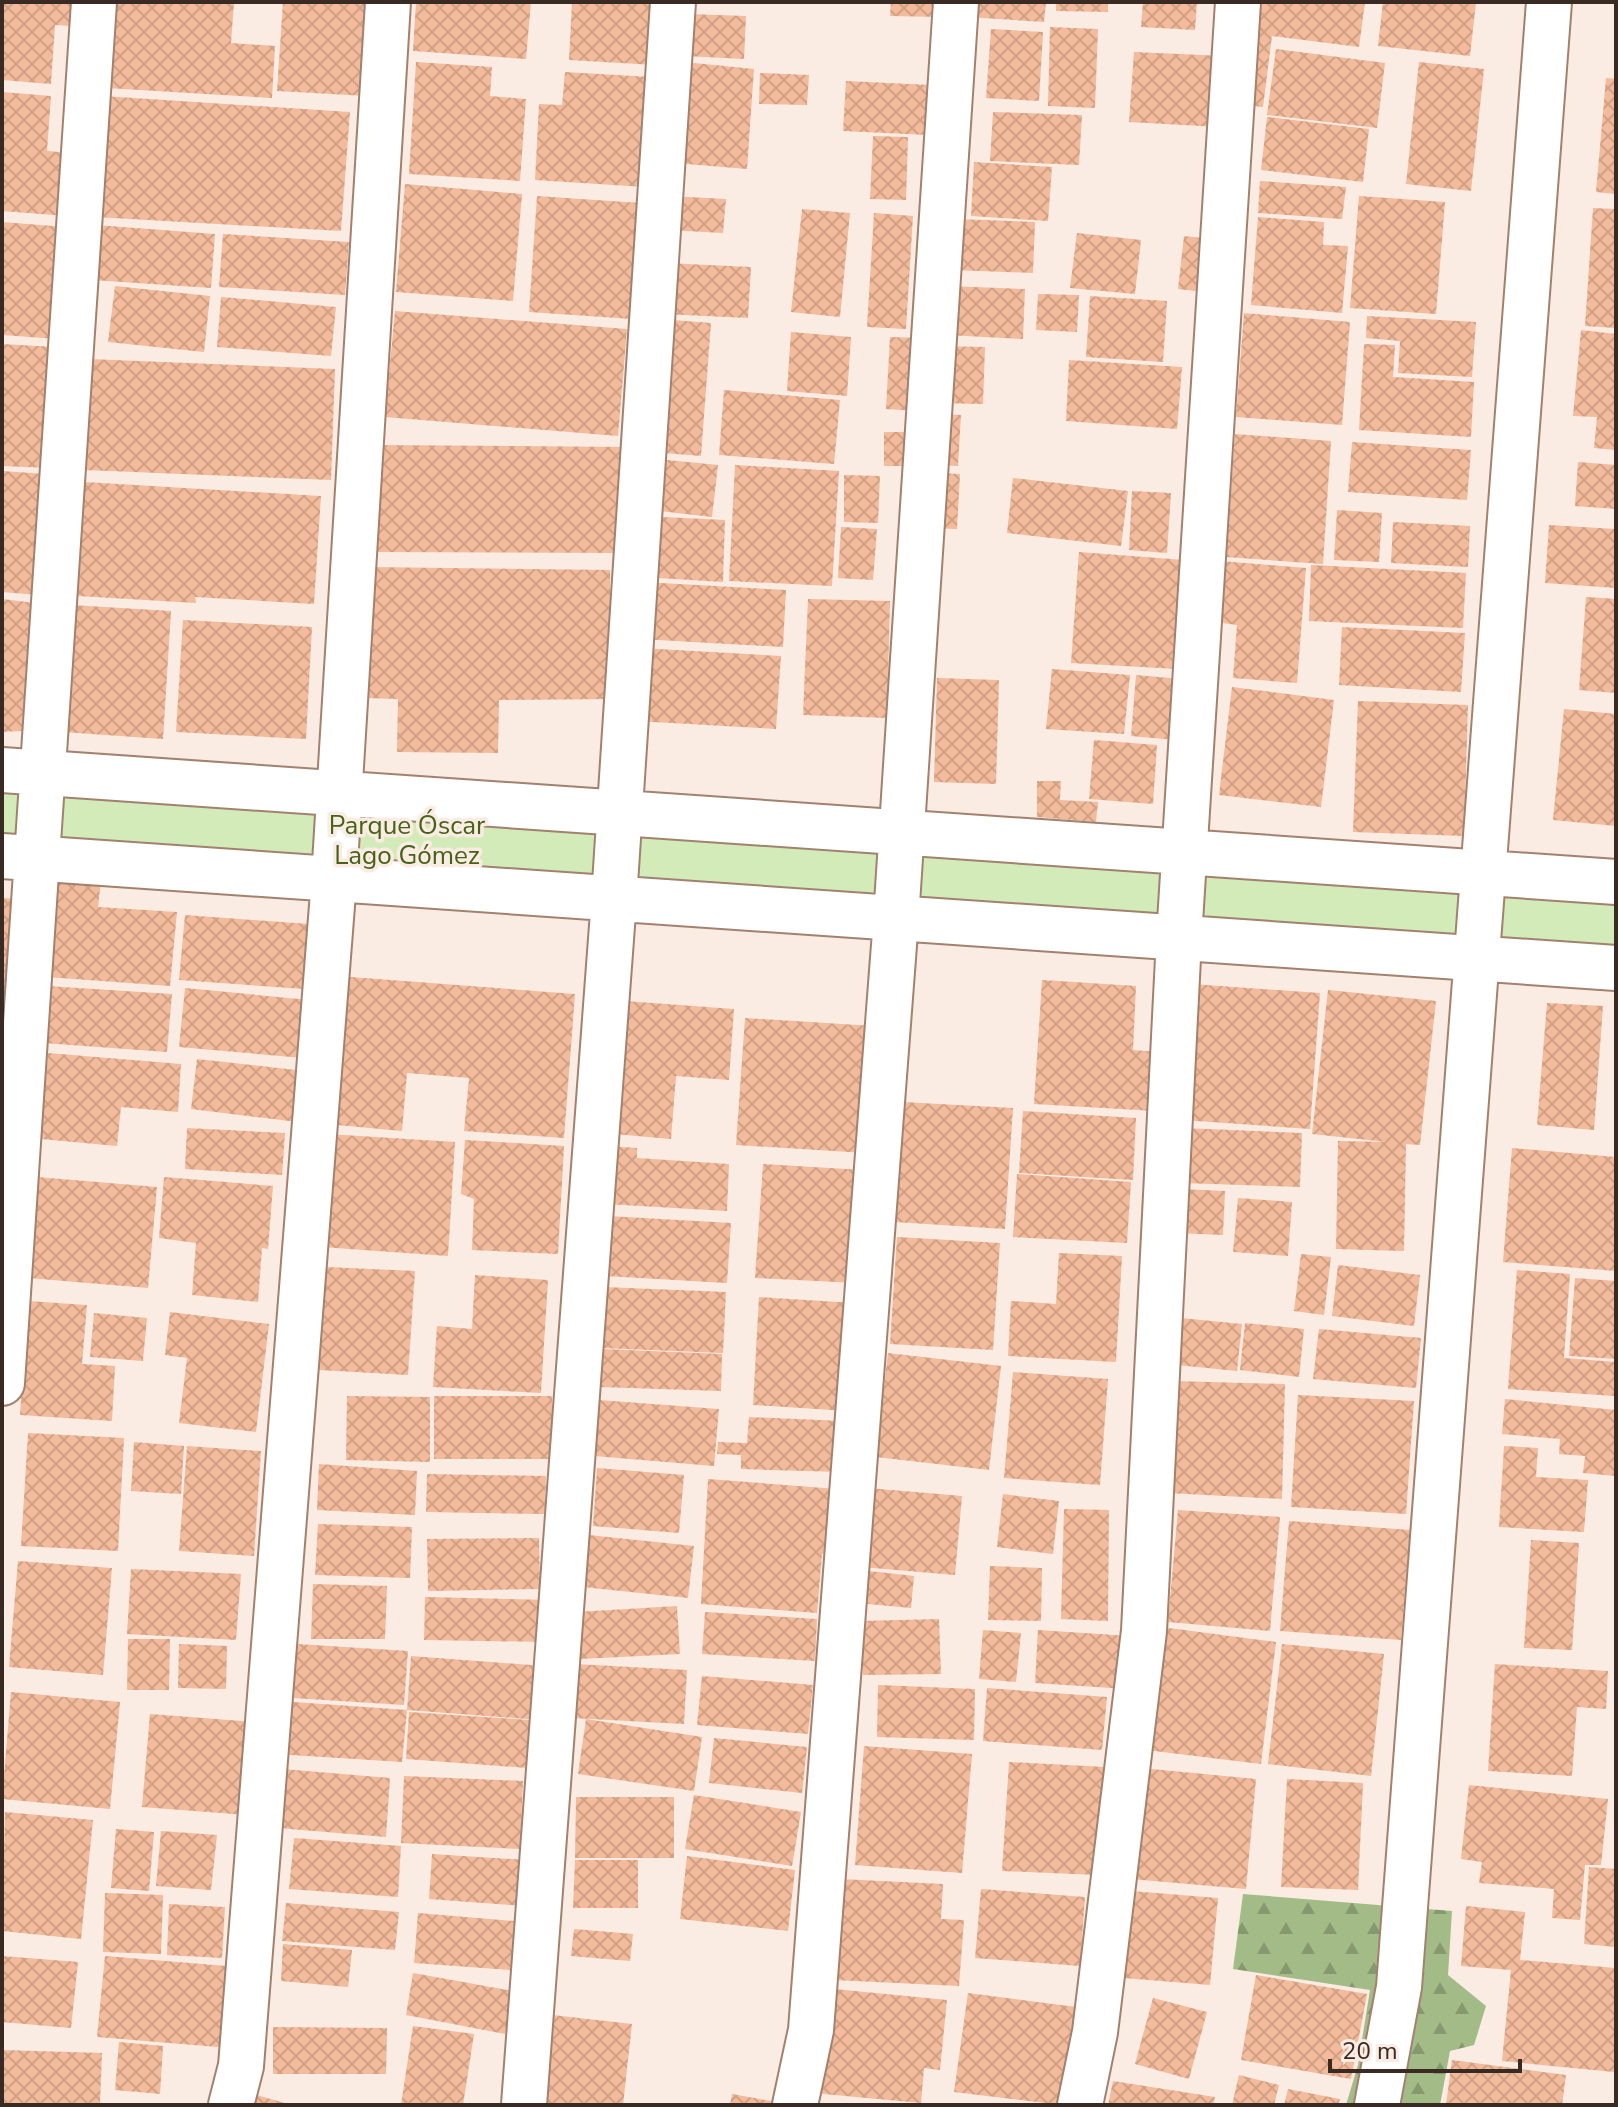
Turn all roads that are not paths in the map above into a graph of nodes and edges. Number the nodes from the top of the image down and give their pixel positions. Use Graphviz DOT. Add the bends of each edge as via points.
graph roads {
  1 [pos="94,2"];
  2 [pos="388,2"];
  3 [pos="673,2"];
  4 [pos="956,2"];
  5 [pos="1238,2"];
  6 [pos="1549,2"];
  7 [pos="23,771"];
  8 [pos="340,794"];
  9 [pos="620,813"];
  10 [pos="902,833"];
  11 [pos="1184,853"];
  12 [pos="20,857"];
  13 [pos="1482,873"];
  14 [pos="334,880"];
  15 [pos="1616,882"];
  16 [pos="614,899"];
  17 [pos="896,919"];
  18 [pos="1179,938"];
  19 [pos="1475,958"];
  20 [pos="1616,968"];
  21 [pos="2,1383"];
  22 [pos="231,2105"];
  23 [pos="524,2105"];
  24 [pos="795,2105"];
  25 [pos="1080,2105"];
  26 [pos="1377,2105"];
  1 -- 7 [label="street"];
  2 -- 8 [label="street"];
  3 -- 9 [label="street"];
  4 -- 10 [label="street"];
  5 -- 11 [label="street"];
  6 -- 13 [label="street"];
  7 -- 8 [label="street"];
  7 -- 12 [label="street"];
  8 -- 9 [label="street"];
  8 -- 14 [label="street"];
  9 -- 10 [label="street"];
  9 -- 16 [label="street"];
  10 -- 11 [label="street"];
  10 -- 17 [label="street"];
  11 -- 13 [label="street"];
  11 -- 18 [label="street"];
  12 -- 14 [label="street"];
  12 -- 21 [label="street"];
  13 -- 15 [label="street"];
  13 -- 19 [label="street"];
  14 -- 16 [label="street"];
  14 -- 22 [label="street" via="241,2066"];
  16 -- 17 [label="street"];
  16 -- 23 [label="street"];
  17 -- 18 [label="street"];
  17 -- 24 [label="street" via="811,2030"];
  18 -- 19 [label="street"];
  18 -- 25 [label="street" via="1144,1631 1095,2032"];
  19 -- 20 [label="street"];
  19 -- 26 [label="street" via="1399,1987"];
}
